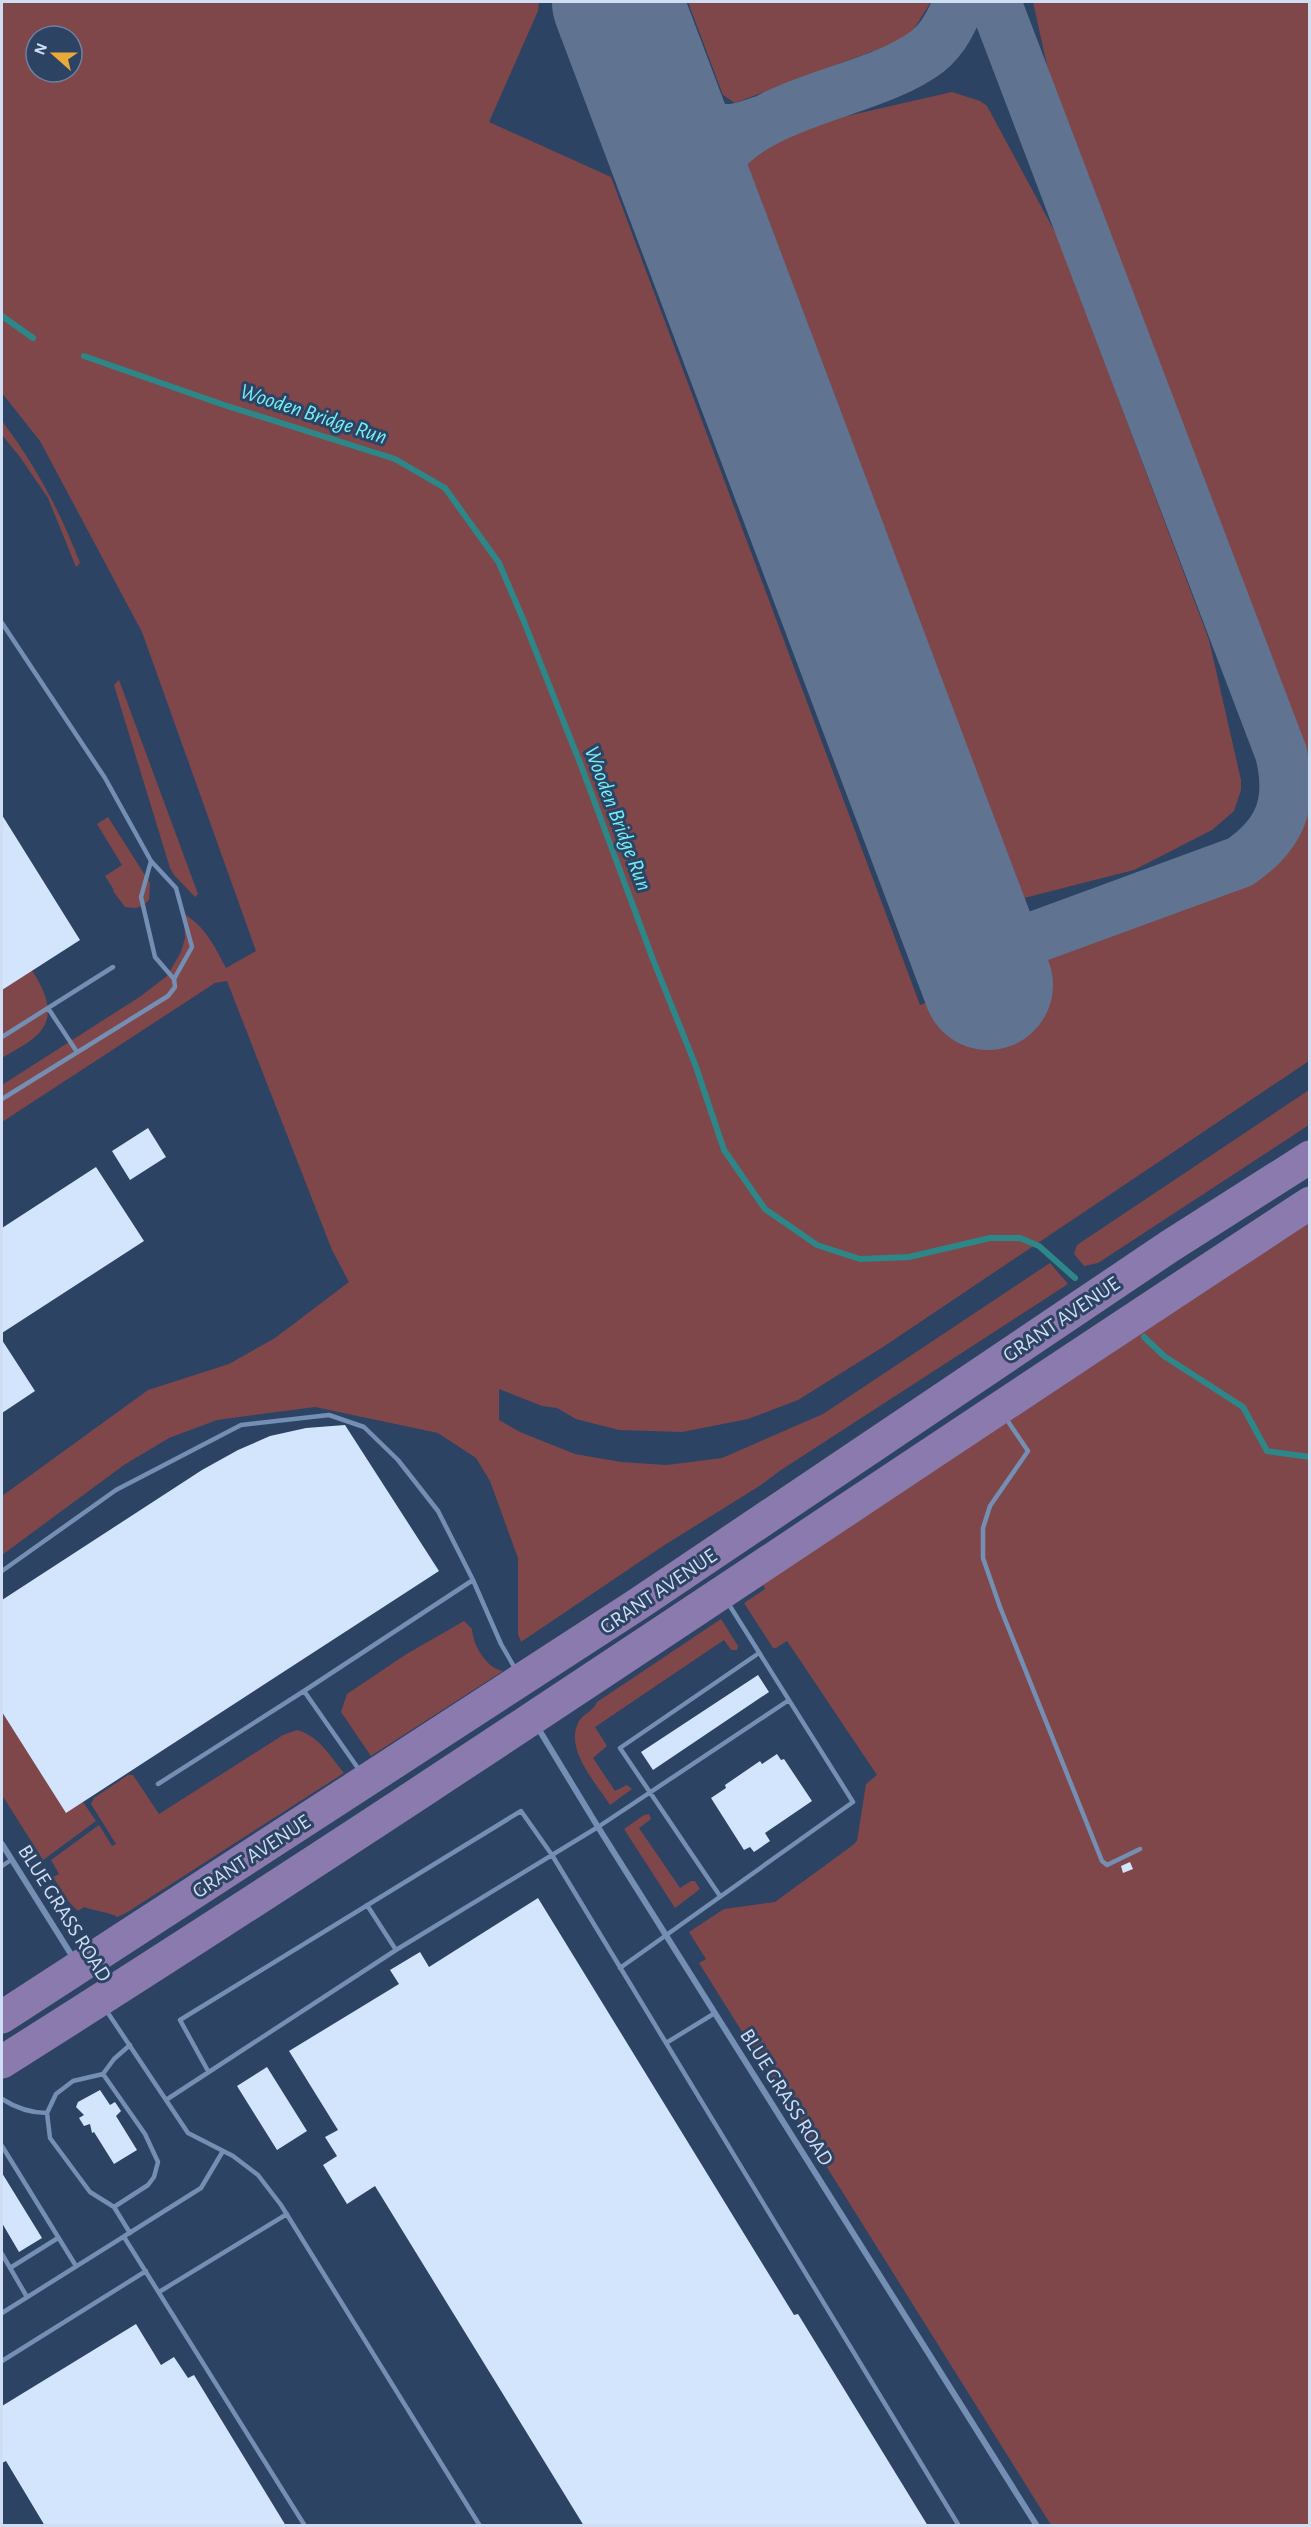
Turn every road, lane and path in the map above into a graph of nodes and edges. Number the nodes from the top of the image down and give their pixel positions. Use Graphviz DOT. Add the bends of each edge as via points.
graph roads {
  1 [pos="2,623"];
  2 [pos="151,861"];
  3 [pos="113,967"];
  4 [pos="174,979"];
  5 [pos="48,1008"];
  6 [pos="2,1037"];
  7 [pos="78,1052"];
  8 [pos="2,1099"];
  9 [pos="1310,1157"];
  10 [pos="1310,1203"];
  11 [pos="998,1407"];
  12 [pos="2,1571"];
  13 [pos="473,1580"];
  14 [pos="722,1593"];
  15 [pos="759,1653"];
  16 [pos="304,1691"];
  17 [pos="526,1700"];
  18 [pos="789,1700"];
  19 [pos="367,1781"];
  20 [pos="158,1784"];
  21 [pos="650,1792"];
  22 [pos="598,1827"];
  23 [pos="2,1844"];
  24 [pos="1140,1849"];
  25 [pos="552,1855"];
  26 [pos="11,1860"];
  27 [pos="2,1866"];
  28 [pos="720,1896"];
  29 [pos="367,1905"];
  30 [pos="665,1934"];
  31 [pos="396,1950"];
  32 [pos="620,1968"];
  33 [pos="90,1984"];
  34 [pos="715,2013"];
  35 [pos="2,2017"];
  36 [pos="666,2043"];
  37 [pos="130,2046"];
  38 [pos="2,2062"];
  39 [pos="208,2071"];
  40 [pos="103,2074"];
  41 [pos="2,2099"];
  42 [pos="166,2100"];
  43 [pos="47,2113"];
  44 [pos="2,2145"];
  45 [pos="224,2151"];
  46 [pos="114,2207"];
  47 [pos="287,2214"];
  48 [pos="130,2233"];
  49 [pos="124,2236"];
  50 [pos="58,2238"];
  51 [pos="2,2254"];
  52 [pos="76,2266"];
  53 [pos="9,2268"];
  54 [pos="146,2271"];
  55 [pos="159,2292"];
  56 [pos="27,2297"];
  57 [pos="2,2313"];
  58 [pos="2,2361"];
  59 [pos="305,2526"];
  60 [pos="480,2526"];
  61 [pos="959,2526"];
  62 [pos="1037,2526"];
  1 -- 2 [label="lane" via="105,778"];
  2 -- 4 [label="lane" via="141,897 154,957"];
  2 -- 4 [label="lane" via="176,888 192,947"];
  3 -- 5 [label="lane"];
  4 -- 7 [label="lane" via="175,987 168,996"];
  5 -- 6 [label="lane"];
  5 -- 7 [label="lane"];
  7 -- 8 [label="lane"];
  9 -- 17 [label="main road, GRANT AVENUE" via="1170,1246 648,1598"];
  10 -- 11 [label="main road, GRANT AVENUE"];
  11 -- 14 [label="main road, GRANT AVENUE"];
  11 -- 24 [label="lane" via="1028,1451 990,1506 983,1528 983,1558 1102,1861 1107,1864"];
  12 -- 13 [label="lane" via="116,1490 241,1425 329,1415 364,1427 398,1460 438,1511"];
  13 -- 16 [label="lane"];
  13 -- 17 [label="lane" via="513,1662"];
  14 -- 15 [label="lane"];
  14 -- 17 [label="main road, GRANT AVENUE"];
  15 -- 18 [label="lane"];
  15 -- 21 [label="lane" via="620,1748"];
  16 -- 19 [label="lane"];
  16 -- 20 [label="lane"];
  17 -- 19 [label="main road, GRANT AVENUE"];
  17 -- 22 [label="street, BLUE GRASS ROAD"];
  17 -- 33 [label="main road, GRANT AVENUE"];
  18 -- 21 [label="lane"];
  18 -- 28 [label="lane" via="853,1802"];
  19 -- 33 [label="main road, GRANT AVENUE"];
  21 -- 22 [label="lane"];
  21 -- 28 [label="lane"];
  22 -- 25 [label="lane"];
  22 -- 30 [label="street, BLUE GRASS ROAD"];
  23 -- 26 [label="street, BLUE GRASS ROAD"];
  25 -- 29 [label="lane" via="521,1811"];
  25 -- 31 [label="lane"];
  25 -- 32 [label="lane"];
  26 -- 27 [label="lane"];
  26 -- 33 [label="street, BLUE GRASS ROAD"];
  28 -- 30 [label="lane"];
  29 -- 31 [label="lane"];
  29 -- 39 [label="lane" via="180,2020"];
  30 -- 32 [label="lane"];
  30 -- 34 [label="street, BLUE GRASS ROAD"];
  31 -- 39 [label="lane"];
  32 -- 36 [label="lane"];
  33 -- 35 [label="main road, GRANT AVENUE"];
  33 -- 37 [label="lane"];
  33 -- 38 [label="main road, GRANT AVENUE"];
  34 -- 36 [label="lane"];
  34 -- 62 [label="street, BLUE GRASS ROAD"];
  36 -- 61 [label="lane"];
  37 -- 40 [label="lane"];
  37 -- 42 [label="lane"];
  39 -- 42 [label="lane"];
  40 -- 43 [label="lane" via="73,2081 56,2094"];
  40 -- 46 [label="lane" via="145,2134 158,2162 147,2185"];
  41 -- 43 [label="lane" via="33,2113"];
  42 -- 45 [label="lane" via="188,2133"];
  43 -- 46 [label="lane" via="50,2138 90,2192"];
  44 -- 50 [label="lane"];
  45 -- 47 [label="lane" via="258,2175"];
  45 -- 48 [label="lane" via="201,2188"];
  46 -- 48 [label="lane"];
  47 -- 55 [label="lane"];
  47 -- 60 [label="lane"];
  48 -- 49 [label="lane"];
  49 -- 52 [label="lane"];
  49 -- 54 [label="lane"];
  50 -- 52 [label="lane"];
  50 -- 53 [label="lane"];
  51 -- 53 [label="lane"];
  52 -- 56 [label="lane"];
  53 -- 56 [label="lane"];
  54 -- 55 [label="lane"];
  54 -- 58 [label="lane"];
  55 -- 59 [label="lane"];
  56 -- 57 [label="lane"];
}
